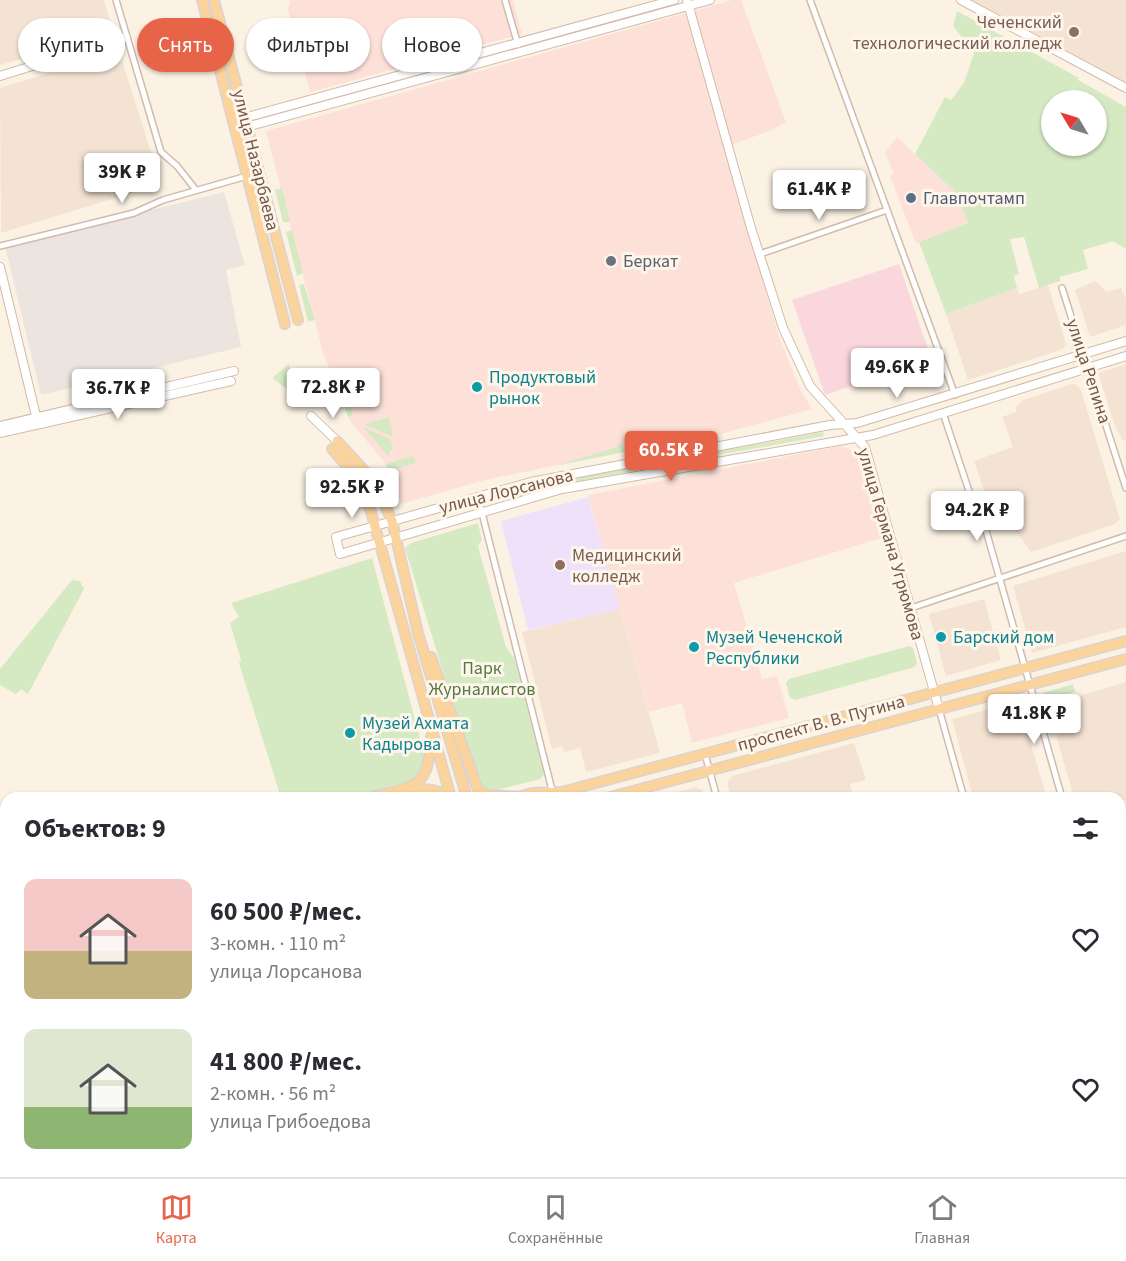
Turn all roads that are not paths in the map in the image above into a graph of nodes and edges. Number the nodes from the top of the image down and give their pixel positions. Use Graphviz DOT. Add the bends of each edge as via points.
graph roads {
  1 [pos="116,0"];
  2 [pos="202,0"];
  3 [pos="214,0"];
  4 [pos="505,0"];
  5 [pos="674,0"];
  6 [pos="710,0"];
  7 [pos="810,0"];
  8 [pos="961,0"];
  9 [pos="688,3"];
  10 [pos="126,38"];
  11 [pos="518,43"];
  12 [pos="520,52"];
  13 [pos="0,76"];
  14 [pos="1126,88"];
  15 [pos="246,122"];
  16 [pos="234,125"];
  17 [pos="247,176"];
  18 [pos="196,190"];
  19 [pos="887,210"];
  20 [pos="0,246"];
  21 [pos="760,254"];
  22 [pos="0,267"];
  23 [pos="1062,288"];
  24 [pos="298,320"];
  25 [pos="285,324"];
  26 [pos="1126,341"];
  27 [pos="1084,354"];
  28 [pos="1126,356"];
  29 [pos="1088,368"];
  30 [pos="234,371"];
  31 [pos="231,381"];
  32 [pos="955,395"];
  33 [pos="943,413"];
  34 [pos="311,416"];
  35 [pos="37,421"];
  36 [pos="842,424"];
  37 [pos="0,426"];
  38 [pos="0,433"];
  39 [pos="859,438"];
  40 [pos="335,445"];
  41 [pos="1126,488"];
  42 [pos="478,497"];
  43 [pos="482,511"];
  44 [pos="392,521"];
  45 [pos="375,525"];
  46 [pos="1126,536"];
  47 [pos="394,538"];
  48 [pos="380,543"];
  49 [pos="1000,577"];
  50 [pos="911,608"];
  51 [pos="415,620"];
  52 [pos="1126,641"];
  53 [pos="1126,658"];
  54 [pos="1024,669"];
  55 [pos="1028,685"];
  56 [pos="934,693"];
  57 [pos="939,709"];
  58 [pos="431,729"];
  59 [pos="705,754"];
  60 [pos="709,770"];
  61 [pos="390,792"];
  62 [pos="411,792"];
  63 [pos="441,792"];
  64 [pos="448,792"];
  65 [pos="466,792"];
  66 [pos="482,792"];
  67 [pos="552,792"];
  68 [pos="562,792"];
  69 [pos="629,792"];
  70 [pos="715,792"];
  71 [pos="962,792"];
  72 [pos="1060,792"];
  1 -- 10 [label="street"];
  2 -- 16 [label="main road, улица Назарбаева"];
  3 -- 15 [label="main road, улица Назарбаева"];
  4 -- 11 [label="street"];
  5 -- 11 [label="street"];
  6 -- 9 [label="street"];
  7 -- 19 [label="street"];
  8 -- 14 [label="street"];
  9 -- 12 [label="street"];
  9 -- 21 [label="street, улица Германа Угрюмова"];
  10 -- 13 [label="street"];
  10 -- 18 [label="street" via="161,152"];
  11 -- 12 [label="street"];
  11 -- 15 [label="street"];
  12 -- 15 [label="street"];
  15 -- 16 [label="street"];
  15 -- 24 [label="main road, улица Назарбаева"];
  16 -- 17 [label="main road, улица Назарбаева"];
  17 -- 18 [label="street"];
  17 -- 25 [label="main road, улица Назарбаева"];
  18 -- 20 [label="street" via="134,213"];
  19 -- 21 [label="street"];
  19 -- 32 [label="street"];
  21 -- 36 [label="street, улица Германа Угрюмова" via="798,362 810,386"];
  22 -- 35 [label="street"];
  23 -- 27 [label="street, улица Репина"];
  26 -- 27 [label="street, улица Лорсанова"];
  27 -- 29 [label="street, улица Репина"];
  27 -- 32 [label="street, улица Лорсанова"];
  28 -- 29 [label="street, улица Лорсанова"];
  29 -- 33 [label="street, улица Лорсанова"];
  29 -- 41 [label="street, улица Репина"];
  30 -- 35 [label="street"];
  31 -- 35 [label="street"];
  32 -- 36 [label="street, улица Лорсанова"];
  33 -- 39 [label="street, улица Лорсанова"];
  33 -- 49 [label="street"];
  34 -- 40 [label="street"];
  35 -- 37 [label="street"];
  35 -- 38 [label="street"];
  36 -- 39 [label="street, улица Германа Угрюмова"];
  36 -- 42 [label="street, улица Лорсанова" via="569,474"];
  39 -- 43 [label="street, улица Лорсанова" via="562,489"];
  39 -- 50 [label="street, улица Германа Угрюмова" via="865,447"];
  40 -- 44 [label="main road" via="374,481"];
  40 -- 45 [label="main road" via="357,477"];
  42 -- 43 [label="street"];
  42 -- 44 [label="street, улица Лорсанова"];
  43 -- 47 [label="street, улица Лорсанова"];
  43 -- 67 [label="street"];
  44 -- 45 [label="street, улица Лорсанова"];
  44 -- 47 [label="main road"];
  45 -- 48 [label="main road"];
  45 -- 48 [label="street, улица Лорсанова" via="336,537 340,554"];
  46 -- 49 [label="street"];
  47 -- 48 [label="street, улица Лорсанова"];
  47 -- 51 [label="main road"];
  48 -- 58 [label="main road"];
  49 -- 50 [label="street"];
  49 -- 54 [label="street"];
  50 -- 56 [label="street, улица Германа Угрюмова"];
  51 -- 65 [label="main road"];
  51 -- 66 [label="main road, проспект В. В. Путина" via="424,634 478,790"];
  52 -- 54 [label="main road, проспект В. В. Путина"];
  53 -- 55 [label="main road, проспект В. В. Путина"];
  54 -- 55 [label="street"];
  54 -- 56 [label="main road, проспект В. В. Путина"];
  55 -- 57 [label="main road, проспект В. В. Путина"];
  55 -- 72 [label="street"];
  56 -- 57 [label="street, улица Германа Угрюмова"];
  56 -- 59 [label="main road, проспект В. В. Путина"];
  57 -- 60 [label="main road, проспект В. В. Путина"];
  57 -- 71 [label="street, улица Германа Угрюмова"];
  58 -- 61 [label="main road" via="429,761 423,777 416,784"];
  58 -- 64 [label="main road"];
  59 -- 60 [label="street"];
  59 -- 68 [label="main road, проспект В. В. Путина"];
  60 -- 69 [label="main road, проспект В. В. Путина"];
  60 -- 70 [label="street"];
  62 -- 63 [label="main road"];
}
